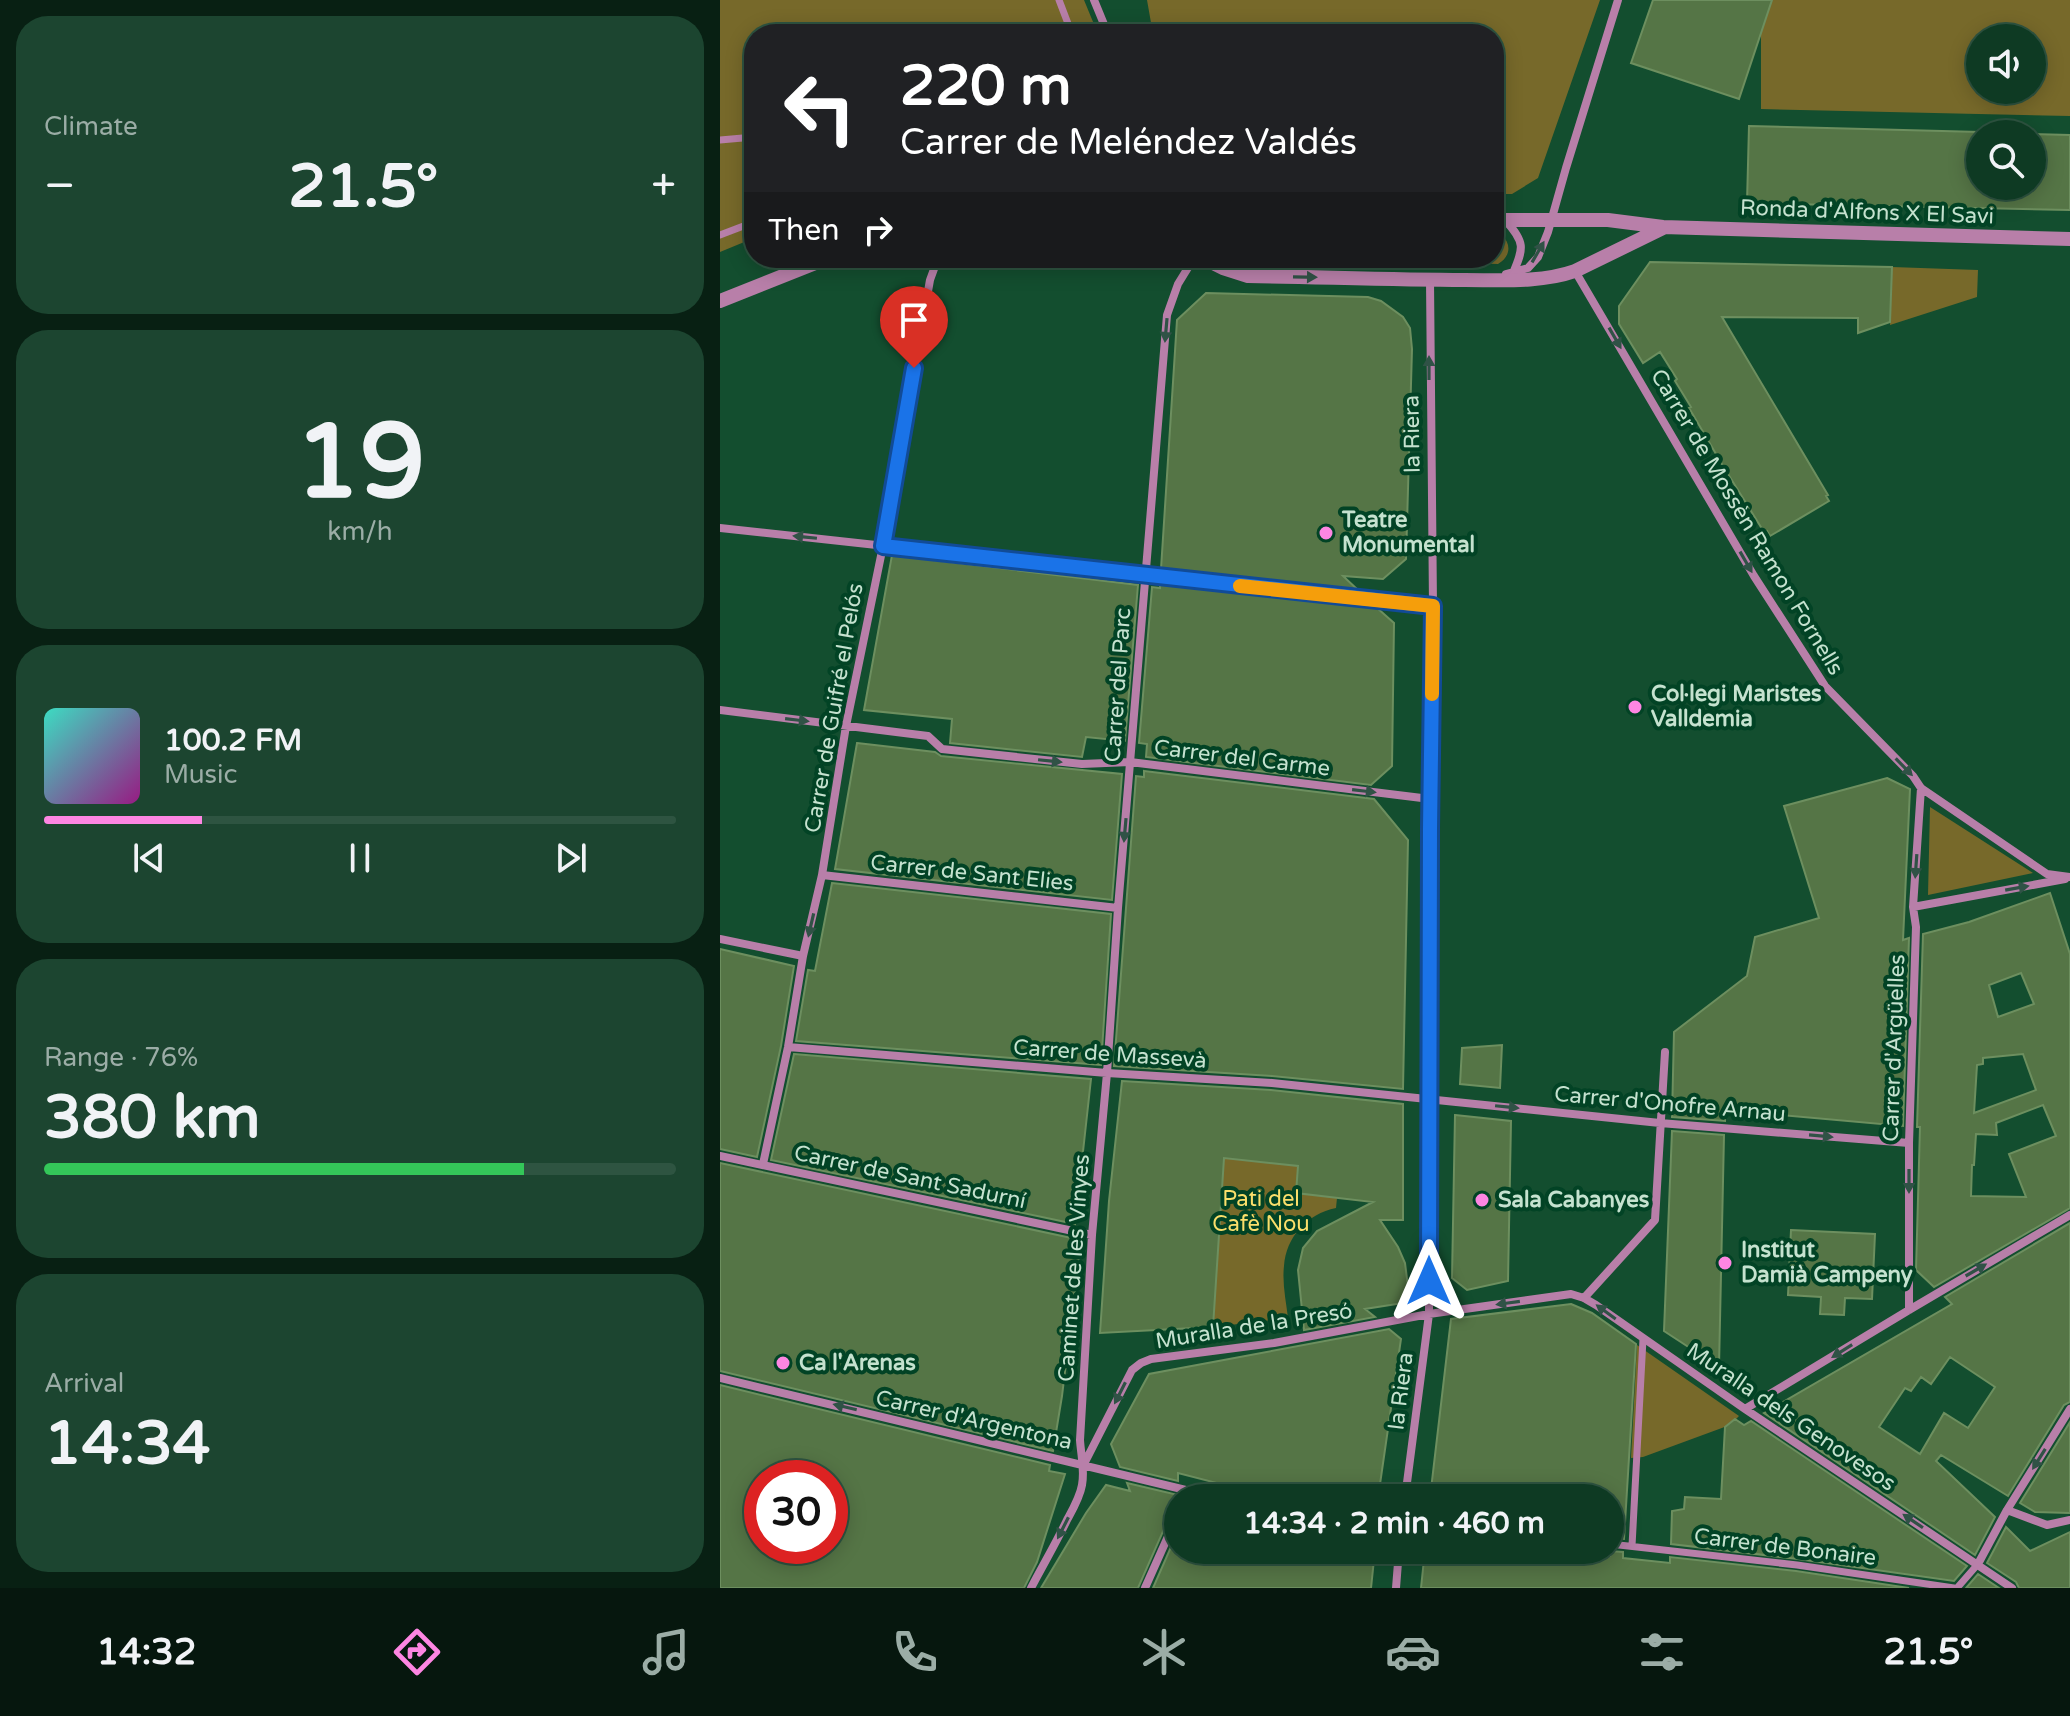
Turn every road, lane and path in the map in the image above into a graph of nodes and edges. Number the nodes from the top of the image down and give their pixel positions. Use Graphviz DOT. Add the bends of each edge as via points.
graph roads {
  1 [pos="1059,0"];
  2 [pos="1094,0"];
  3 [pos="1618,0"];
  4 [pos="1068,24"];
  5 [pos="1104,24"];
  6 [pos="744,138"];
  7 [pos="720,140"];
  8 [pos="1504,220"];
  9 [pos="1552,220"];
  10 [pos="1504,224"];
  11 [pos="744,226"];
  12 [pos="1663,227"];
  13 [pos="720,235"];
  14 [pos="2070,239"];
  15 [pos="803,268"];
  16 [pos="934,268"];
  17 [pos="1188,268"];
  18 [pos="1223,268"];
  19 [pos="1575,271"];
  20 [pos="1513,273"];
  21 [pos="1430,280"];
  22 [pos="1474,280"];
  23 [pos="720,301"];
  24 [pos="720,528"];
  25 [pos="883,546"];
  26 [pos="1145,575"];
  27 [pos="1433,606"];
  28 [pos="720,710"];
  29 [pos="846,726"];
  30 [pos="1130,762"];
  31 [pos="1921,788"];
  32 [pos="1430,799"];
  33 [pos="822,875"];
  34 [pos="2070,877"];
  35 [pos="1913,907"];
  36 [pos="1118,908"];
  37 [pos="720,939"];
  38 [pos="803,956"];
  39 [pos="788,1047"];
  40 [pos="1665,1052"];
  41 [pos="1107,1073"];
  42 [pos="1429,1099"];
  43 [pos="1660,1123"];
  44 [pos="1909,1143"];
  45 [pos="720,1156"];
  46 [pos="763,1164"];
  47 [pos="2070,1215"];
  48 [pos="1092,1235"];
  49 [pos="1584,1298"];
  50 [pos="1909,1310"];
  51 [pos="1429,1314"];
  52 [pos="1643,1339"];
  53 [pos="720,1378"];
  54 [pos="1745,1409"];
  55 [pos="2070,1409"];
  56 [pos="1084,1464"];
  57 [pos="1407,1484"];
  58 [pos="1164,1488"];
  59 [pos="2007,1510"];
  60 [pos="2070,1520"];
  61 [pos="1164,1545"];
  62 [pos="1624,1545"];
  63 [pos="1632,1546"];
  64 [pos="1398,1564"];
  65 [pos="1978,1564"];
  66 [pos="1031,1588"];
  67 [pos="1145,1588"];
  68 [pos="1396,1588"];
  69 [pos="1956,1588"];
  70 [pos="2012,1588"];
  1 -- 4 [label="street"];
  2 -- 5 [label="street"];
  3 -- 9 [label="street"];
  6 -- 7 [label="street"];
  8 -- 9 [label="street, Ronda d'Alfons X El Savi"];
  9 -- 12 [label="street, Ronda d'Alfons X El Savi"];
  20 -- 9 [label="street, one-way" via="1538,257"];
  10 -- 20 [label="street" via="1519,235 1522,245"];
  11 -- 13 [label="street"];
  12 -- 14 [label="street, Ronda d'Alfons X El Savi"];
  12 -- 19 [label="street"];
  15 -- 23 [label="street"];
  16 -- 25 [label="street, Carrer de Guifré el Pelós"];
  17 -- 26 [label="street, Carrer del Parc, one-way" via="1167,315"];
  18 -- 21 [label="street, one-way" via="1248,276"];
  19 -- 22 [label="street"];
  19 -- 31 [label="street, Carrer de Mossèn Ramon Fornells, one-way" via="1754,576 1825,686"];
  20 -- 22 [label="street"];
  21 -- 22 [label="street"];
  27 -- 21 [label="street, la Riera, one-way"];
  25 -- 24 [label="street, one-way"];
  25 -- 26 [label="street"];
  25 -- 29 [label="street, Carrer de Guifré el Pelós"];
  26 -- 27 [label="street"];
  26 -- 30 [label="street, Carrer del Parc"];
  27 -- 32 [label="street, la Riera"];
  28 -- 29 [label="street, Carrer del Carme, one-way"];
  29 -- 30 [label="street, Carrer del Carme, one-way" via="928,736 942,749 1082,764"];
  29 -- 33 [label="street, Carrer de Guifré el Pelós"];
  30 -- 32 [label="street, Carrer del Carme, one-way"];
  30 -- 36 [label="street, Carrer del Parc, one-way"];
  31 -- 34 [label="street, Carrer de Mossèn Ramon Fornells" via="2047,874"];
  31 -- 35 [label="street, Carrer d'Argüelles, one-way"];
  32 -- 42 [label="street, la Riera"];
  33 -- 36 [label="street, Carrer de Sant Elies"];
  33 -- 38 [label="street, Carrer de Guifré el Pelós, one-way"];
  35 -- 34 [label="street, one-way"];
  35 -- 44 [label="street, Carrer d'Argüelles"];
  36 -- 41 [label="street, Carrer del Parc"];
  37 -- 38 [label="street"];
  38 -- 39 [label="street, Carrer de Guifré el Pelós"];
  39 -- 41 [label="street, Carrer de Massevà"];
  39 -- 46 [label="street, Carrer de Guifré el Pelós"];
  40 -- 43 [label="street"];
  41 -- 42 [label="street, Carrer de Massevà"];
  41 -- 48 [label="street, Caminet de les Vinyes"];
  42 -- 43 [label="street, Carrer d'Onofre Arnau, one-way"];
  42 -- 51 [label="street, la Riera"];
  43 -- 44 [label="street, Carrer d'Onofre Arnau, one-way"];
  43 -- 49 [label="street" via="1655,1220"];
  44 -- 50 [label="street, Carrer d'Argüelles, one-way"];
  45 -- 46 [label="street, Carrer de Sant Sadurní"];
  46 -- 48 [label="street, Carrer de Sant Sadurní"];
  50 -- 47 [label="street, one-way"];
  48 -- 56 [label="street, Caminet de les Vinyes" via="1080,1440"];
  49 -- 51 [label="street, Muralla de la Presó, one-way" via="1571,1294"];
  52 -- 49 [label="street, Muralla dels Genovesos, one-way"];
  50 -- 54 [label="street, one-way"];
  51 -- 56 [label="street, Muralla de la Presó, one-way" via="1141,1363 1132,1370"];
  51 -- 57 [label="street, la Riera"];
  52 -- 54 [label="street, Muralla dels Genovesos"];
  52 -- 63 [label="street"];
  56 -- 53 [label="street, Carrer d'Argentona, one-way"];
  65 -- 54 [label="street, Muralla dels Genovesos, one-way"];
  55 -- 59 [label="street, one-way"];
  56 -- 58 [label="street, Carrer d'Argentona"];
  56 -- 66 [label="street, one-way" via="1080,1495"];
  59 -- 60 [label="street" via="2047,1525"];
  59 -- 65 [label="street"];
  61 -- 67 [label="street"];
  62 -- 63 [label="street, Carrer de Bonaire"];
  63 -- 69 [label="street, Carrer de Bonaire"];
  64 -- 68 [label="street"];
  65 -- 69 [label="street"];
  65 -- 70 [label="street, Muralla dels Genovesos"];
}
